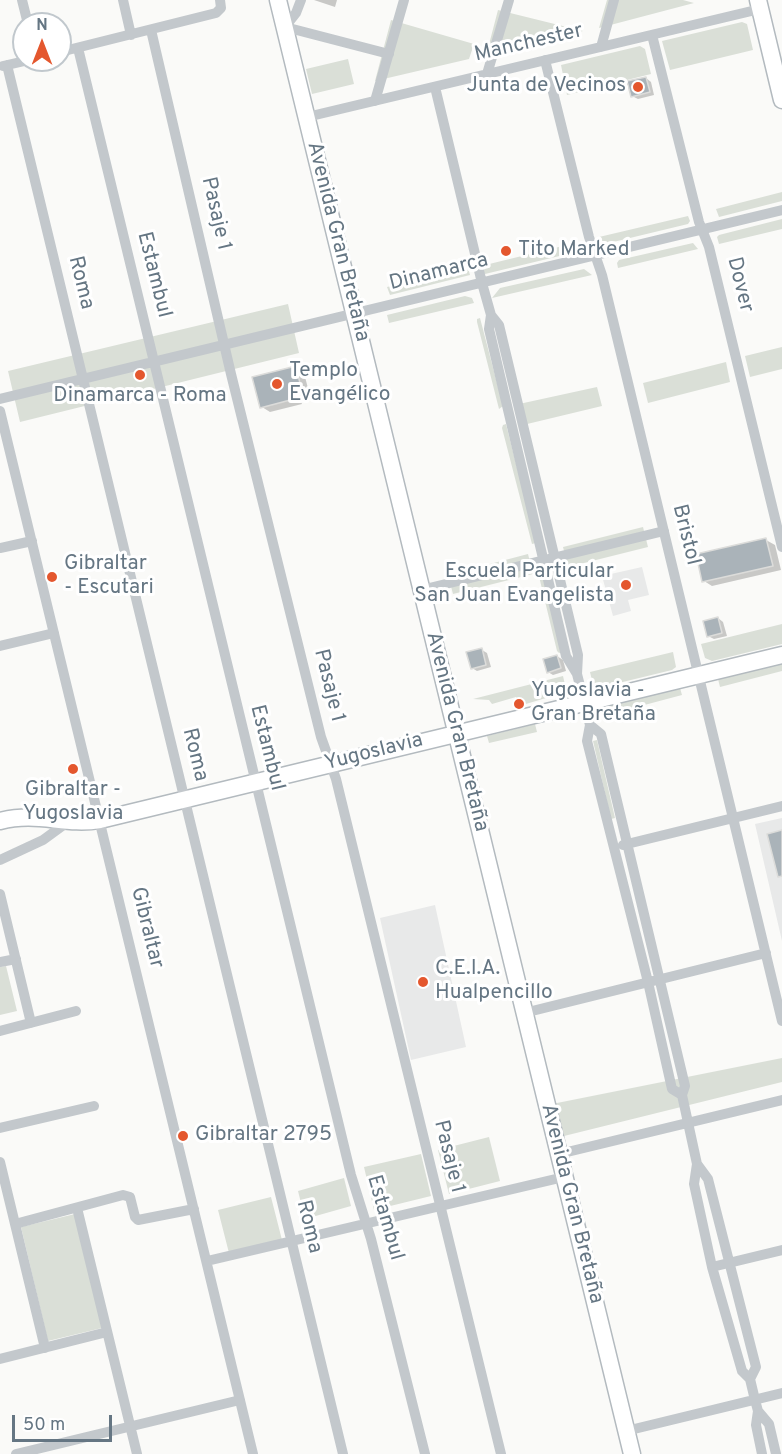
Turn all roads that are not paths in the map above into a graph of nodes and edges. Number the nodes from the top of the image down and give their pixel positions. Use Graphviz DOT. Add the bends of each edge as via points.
graph roads {
  1 [pos="123,0"];
  2 [pos="301,0"];
  3 [pos="405,0"];
  4 [pos="509,0"];
  5 [pos="614,0"];
  6 [pos="280,3"];
  7 [pos="759,4"];
  8 [pos="220,5"];
  9 [pos="285,27"];
  10 [pos="151,30"];
  11 [pos="131,35"];
  12 [pos="652,35"];
  13 [pos="601,47"];
  14 [pos="78,48"];
  15 [pos="72,49"];
  16 [pos="389,54"];
  17 [pos="545,60"];
  18 [pos="4,66"];
  19 [pos="487,74"];
  20 [pos="435,87"];
  21 [pos="782,100"];
  22 [pos="375,101"];
  23 [pos="307,117"];
  24 [pos="782,210"];
  25 [pos="702,230"];
  26 [pos="595,256"];
  27 [pos="482,283"];
  28 [pos="355,314"];
  29 [pos="491,315"];
  30 [pos="225,345"];
  31 [pos="154,362"];
  32 [pos="83,380"];
  33 [pos="0,399"];
  34 [pos="0,411"];
  35 [pos="4,446"];
  36 [pos="664,531"];
  37 [pos="32,541"];
  38 [pos="782,547"];
  39 [pos="0,548"];
  40 [pos="555,557"];
  41 [pos="543,560"];
  42 [pos="421,590"];
  43 [pos="54,633"];
  44 [pos="0,646"];
  45 [pos="782,655"];
  46 [pos="577,674"];
  47 [pos="699,675"];
  48 [pos="584,703"];
  49 [pos="590,725"];
  50 [pos="456,733"];
  51 [pos="330,764"];
  52 [pos="255,782"];
  53 [pos="185,800"];
  54 [pos="782,806"];
  55 [pos="733,818"];
  56 [pos="100,820"];
  57 [pos="0,821"];
  58 [pos="69,821"];
  59 [pos="628,844"];
  60 [pos="614,848"];
  61 [pos="0,860"];
  62 [pos="0,894"];
  63 [pos="766,952"];
  64 [pos="16,958"];
  65 [pos="0,962"];
  66 [pos="660,979"];
  67 [pos="648,982"];
  68 [pos="76,1011"];
  69 [pos="524,1013"];
  70 [pos="782,1021"];
  71 [pos="31,1023"];
  72 [pos="0,1031"];
  73 [pos="682,1095"];
  74 [pos="782,1100"];
  75 [pos="94,1106"];
  76 [pos="688,1123"];
  77 [pos="0,1128"];
  78 [pos="559,1154"];
  79 [pos="0,1162"];
  80 [pos="698,1164"];
  81 [pos="564,1177"];
  82 [pos="440,1206"];
  83 [pos="77,1208"];
  84 [pos="194,1209"];
  85 [pos="15,1224"];
  86 [pos="366,1224"];
  87 [pos="291,1241"];
  88 [pos="782,1250"];
  89 [pos="207,1261"];
  90 [pos="728,1263"];
  91 [pos="712,1267"];
  92 [pos="107,1332"];
  93 [pos="45,1348"];
  94 [pos="0,1359"];
  95 [pos="750,1379"];
  96 [pos="782,1393"];
  97 [pos="240,1400"];
  98 [pos="757,1405"];
  99 [pos="130,1426"];
  100 [pos="626,1431"];
  101 [pos="16,1454"];
  102 [pos="137,1454"];
  103 [pos="253,1454"];
  104 [pos="343,1454"];
  105 [pos="424,1454"];
  106 [pos="501,1454"];
  107 [pos="632,1454"];
  108 [pos="762,1454"];
  109 [pos="776,1454"];
  1 -- 11 [label="street"];
  2 -- 9 [label="street"];
  3 -- 16 [label="street"];
  4 -- 19 [label="street"];
  5 -- 13 [label="street"];
  6 -- 9 [label="main road, Avenida Gran Bretaña"];
  7 -- 12 [label="street, Manchester"];
  7 -- 21 [label="main road"];
  8 -- 10 [label="street"];
  9 -- 16 [label="street"];
  9 -- 23 [label="main road, Avenida Gran Bretaña"];
  10 -- 11 [label="street"];
  10 -- 30 [label="street, Pasaje 1"];
  11 -- 14 [label="street"];
  12 -- 13 [label="street, Manchester"];
  12 -- 25 [label="street, Dover"];
  13 -- 17 [label="street, Manchester"];
  14 -- 15 [label="street"];
  14 -- 31 [label="street, Estambul"];
  16 -- 22 [label="street"];
  17 -- 19 [label="street, Manchester"];
  17 -- 26 [label="street, Bristol"];
  18 -- 32 [label="street, Roma"];
  19 -- 20 [label="street, Manchester"];
  20 -- 22 [label="street, Manchester"];
  20 -- 27 [label="street"];
  22 -- 23 [label="street, Manchester"];
  23 -- 28 [label="main road, Avenida Gran Bretaña"];
  24 -- 25 [label="street, Dinamarca"];
  25 -- 26 [label="street, Dinamarca"];
  25 -- 38 [label="street, Dover"];
  26 -- 27 [label="street, Dinamarca"];
  26 -- 36 [label="street, Bristol"];
  27 -- 28 [label="street, Dinamarca"];
  27 -- 29 [label="street"];
  28 -- 30 [label="street, Dinamarca"];
  28 -- 42 [label="main road, Avenida Gran Bretaña"];
  29 -- 40 [label="street" via="499,325"];
  29 -- 41 [label="street" via="489,329"];
  30 -- 31 [label="street, Dinamarca"];
  30 -- 51 [label="street, Pasaje 1"];
  31 -- 32 [label="street, Dinamarca"];
  31 -- 52 [label="street, Estambul"];
  32 -- 33 [label="street, Dinamarca"];
  32 -- 53 [label="street, Roma"];
  34 -- 35 [label="street, Gibraltar"];
  35 -- 37 [label="street, Gibraltar"];
  36 -- 40 [label="street"];
  36 -- 47 [label="street, Bristol"];
  37 -- 39 [label="street"];
  37 -- 43 [label="street, Gibraltar"];
  40 -- 41 [label="street"];
  40 -- 46 [label="street" via="578,655"];
  41 -- 42 [label="street"];
  41 -- 46 [label="street" via="566,656"];
  42 -- 50 [label="main road, Avenida Gran Bretaña"];
  43 -- 44 [label="street"];
  43 -- 56 [label="street, Gibraltar"];
  45 -- 47 [label="main road, Yugoslavia"];
  46 -- 48 [label="street"];
  47 -- 48 [label="main road, Yugoslavia"];
  47 -- 55 [label="street, Bristol"];
  48 -- 49 [label="street"];
  48 -- 50 [label="main road, Yugoslavia"];
  49 -- 59 [label="street" via="601,734"];
  49 -- 60 [label="street" via="587,741"];
  50 -- 51 [label="main road, Yugoslavia"];
  50 -- 69 [label="main road, Avenida Gran Bretaña"];
  51 -- 52 [label="main road, Yugoslavia"];
  51 -- 82 [label="street, Pasaje 1"];
  52 -- 53 [label="main road, Yugoslavia"];
  52 -- 86 [label="street, Estambul"];
  53 -- 56 [label="main road, Yugoslavia"];
  53 -- 87 [label="street, Roma"];
  54 -- 55 [label="street"];
  55 -- 59 [label="street"];
  55 -- 63 [label="street, Bristol"];
  56 -- 58 [label="main road, Yugoslavia"];
  56 -- 84 [label="street, Gibraltar"];
  57 -- 58 [label="main road, Yugoslavia" via="38,816"];
  58 -- 61 [label="street" via="43,840"];
  59 -- 60 [label="street"];
  59 -- 66 [label="street"];
  60 -- 67 [label="street"];
  62 -- 64 [label="street"];
  63 -- 66 [label="street"];
  63 -- 70 [label="street, Bristol"];
  64 -- 65 [label="street"];
  64 -- 71 [label="street"];
  66 -- 67 [label="street"];
  66 -- 73 [label="street" via="685,1086"];
  67 -- 69 [label="street"];
  67 -- 73 [label="street" via="672,1089"];
  68 -- 71 [label="street"];
  69 -- 78 [label="main road, Avenida Gran Bretaña"];
  71 -- 72 [label="street"];
  73 -- 76 [label="street"];
  74 -- 76 [label="street"];
  75 -- 77 [label="street"];
  76 -- 78 [label="street"];
  76 -- 80 [label="street"];
  78 -- 81 [label="main road, Avenida Gran Bretaña"];
  79 -- 85 [label="street"];
  80 -- 90 [label="street" via="708,1179"];
  80 -- 91 [label="street" via="694,1184"];
  81 -- 82 [label="street"];
  81 -- 100 [label="main road, Avenida Gran Bretaña"];
  82 -- 86 [label="street"];
  82 -- 106 [label="street, Pasaje 1"];
  83 -- 84 [label="street" via="123,1195 130,1197 138,1220"];
  83 -- 85 [label="street"];
  83 -- 92 [label="street"];
  84 -- 89 [label="street, Gibraltar"];
  85 -- 93 [label="street"];
  86 -- 87 [label="street"];
  86 -- 105 [label="street, Estambul"];
  87 -- 89 [label="street"];
  87 -- 104 [label="street, Roma"];
  88 -- 90 [label="street"];
  89 -- 97 [label="street, Gibraltar"];
  90 -- 91 [label="street"];
  90 -- 95 [label="street" via="756,1367"];
  91 -- 95 [label="street" via="742,1371"];
  92 -- 93 [label="street"];
  92 -- 99 [label="street"];
  93 -- 94 [label="street"];
  95 -- 98 [label="street"];
  96 -- 98 [label="street"];
  97 -- 99 [label="street"];
  97 -- 103 [label="street, Gibraltar"];
  98 -- 100 [label="street"];
  98 -- 108 [label="street" via="756,1425"];
  98 -- 109 [label="street" via="769,1425"];
  99 -- 101 [label="street"];
  99 -- 102 [label="street"];
  100 -- 107 [label="main road, Avenida Gran Bretaña"];
}
